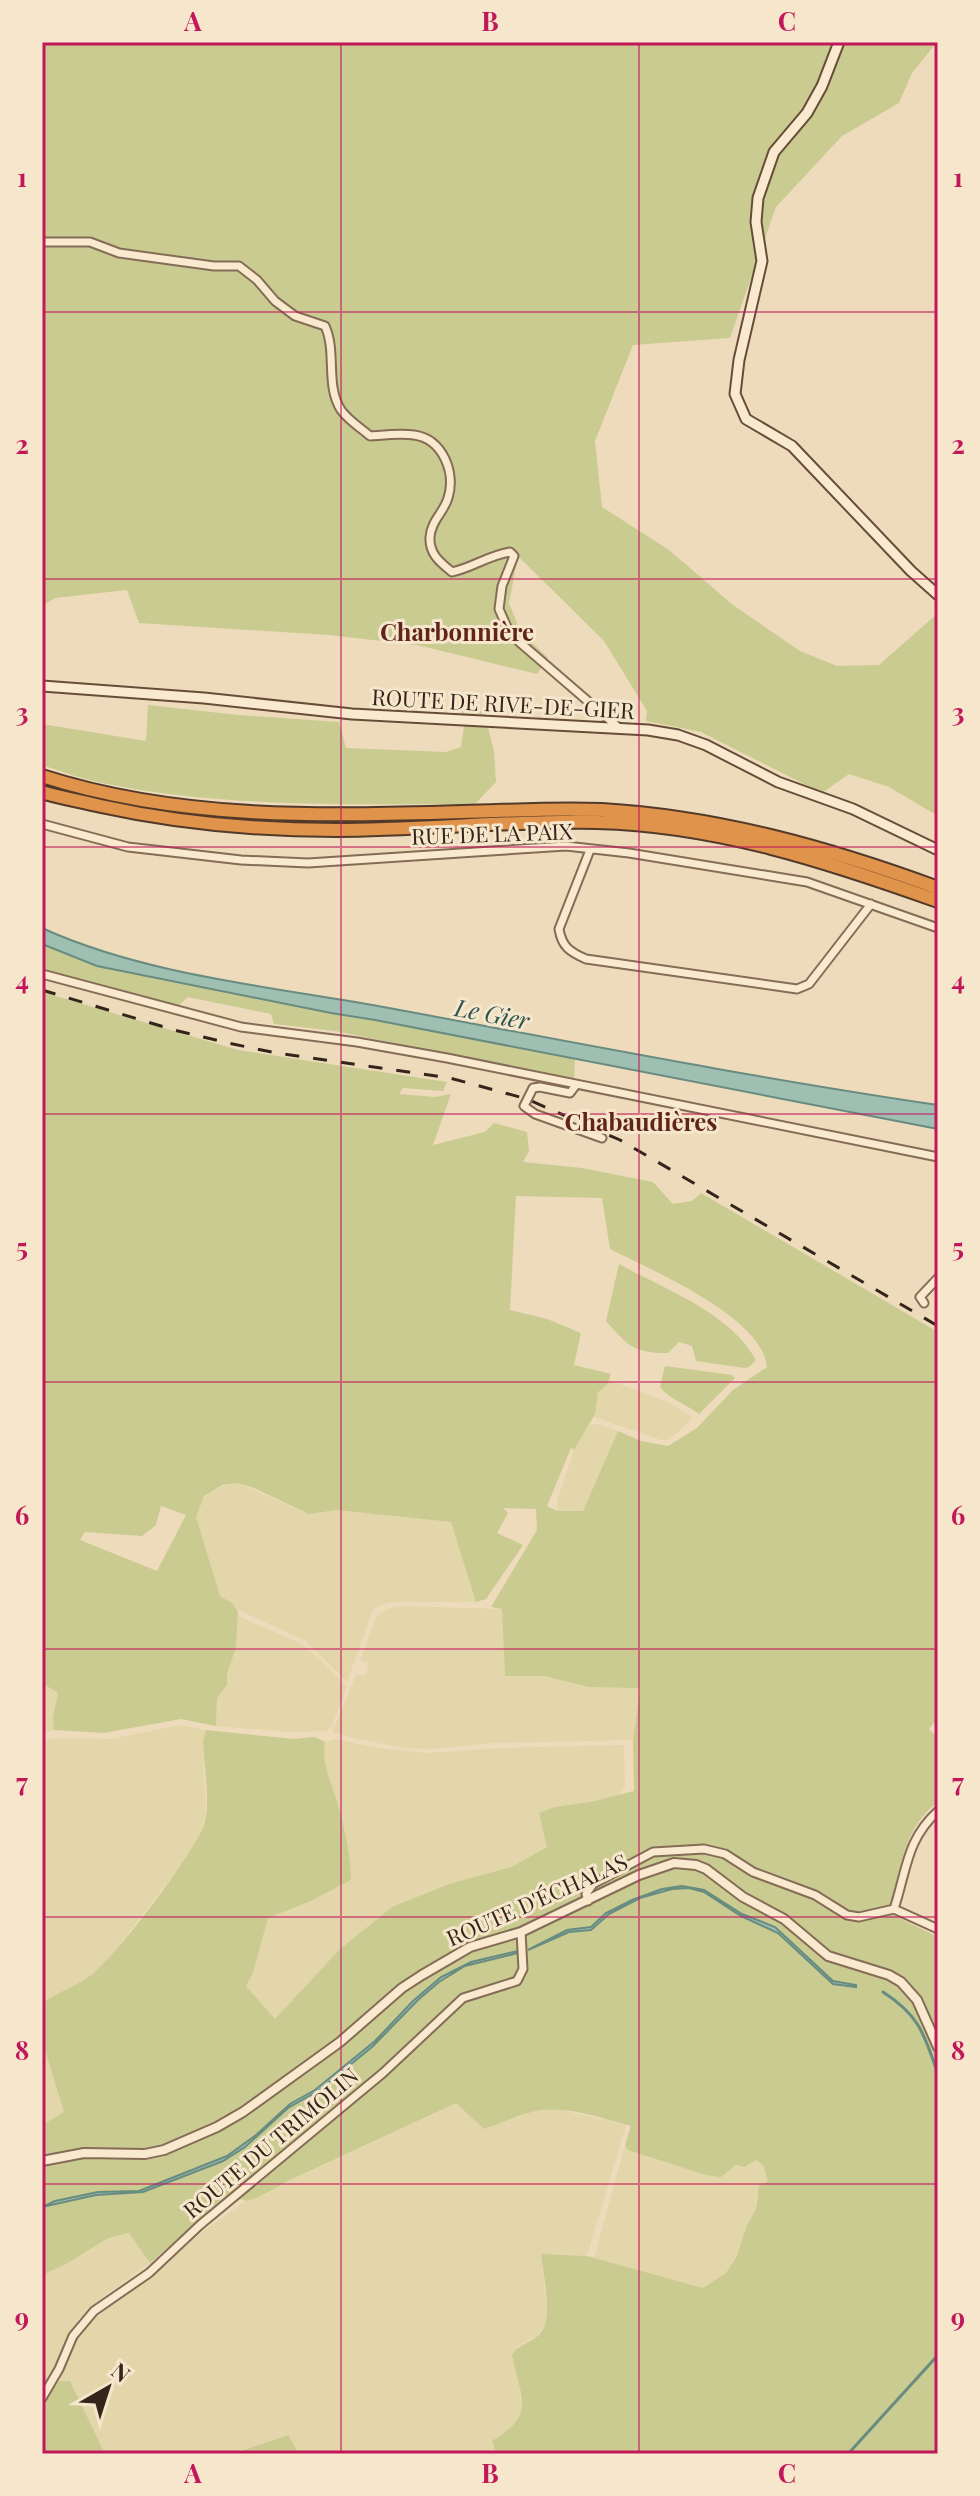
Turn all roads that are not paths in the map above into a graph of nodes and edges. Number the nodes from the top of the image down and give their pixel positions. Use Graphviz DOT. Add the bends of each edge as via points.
graph roads {
  1 [pos="839,42"];
  2 [pos="42,242"];
  3 [pos="938,595"];
  4 [pos="42,686"];
  5 [pos="619,728"];
  6 [pos="42,776"];
  7 [pos="42,792"];
  8 [pos="42,824"];
  9 [pos="590,850"];
  10 [pos="938,850"];
  11 [pos="938,888"];
  12 [pos="938,901"];
  13 [pos="871,904"];
  14 [pos="938,928"];
  15 [pos="42,974"];
  16 [pos="576,1085"];
  17 [pos="602,1138"];
  18 [pos="938,1157"];
  19 [pos="938,1278"];
  20 [pos="924,1303"];
  21 [pos="938,1811"];
  22 [pos="588,1901"];
  23 [pos="894,1909"];
  24 [pos="938,1929"];
  25 [pos="521,1932"];
  26 [pos="938,2047"];
  27 [pos="42,2161"];
  28 [pos="42,2398"];
  1 -- 3 [label="main road" via="807,113 774,152 758,198 762,261 735,394 746,419 792,446"];
  2 -- 5 [label="street" via="90,242 119,253 239,266 295,316 325,326 340,408 370,436 417,435 446,459 452,478 430,538 434,557 452,572 510,552 514,556 499,609 510,634"];
  4 -- 5 [label="main road, ROUTE DE RIVE-DE-GIER" via="352,714"];
  5 -- 10 [label="main road, ROUTE DE RIVE-DE-GIER" via="678,735 706,745 778,782 853,809"];
  6 -- 11 [label="highway" via="134,800 253,813 601,810 663,816 783,838"];
  7 -- 12 [label="highway" via="142,815 231,826 336,830 598,822 662,827 785,850"];
  8 -- 9 [label="street, RUE DE LA PAIX" via="128,847 241,860 308,863 552,847"];
  9 -- 13 [label="street, RUE DE LA PAIX" via="807,882"];
  9 -- 13 [label="street" via="559,929 561,943 586,959 797,989 809,984"];
  13 -- 14 [label="street, RUE DE LA PAIX"];
  15 -- 16 [label="street" via="241,1027 357,1042"];
  16 -- 17 [label="street" via="570,1093 533,1088 524,1106"];
  16 -- 18 [label="street"];
  19 -- 20 [label="street" via="920,1297"];
  21 -- 23 [label="street" via="911,1845"];
  22 -- 23 [label="street" via="593,1884 653,1852 704,1849 815,1895 847,1915"];
  22 -- 25 [label="street, ROUTE D'ÉCHALAS"];
  22 -- 26 [label="street, ROUTE D'ÉCHALAS" via="665,1865 706,1869 784,1919 828,1956 901,1982 917,2000"];
  23 -- 24 [label="street"];
  25 -- 27 [label="street, ROUTE D'ÉCHALAS" via="470,1947 422,1975 340,2042 217,2127 152,2153 84,2153"];
  25 -- 28 [label="street, ROUTE DU TRIMOLIN" via="523,1969 517,1981 463,1998 164,2260 94,2311 73,2336"];
}
